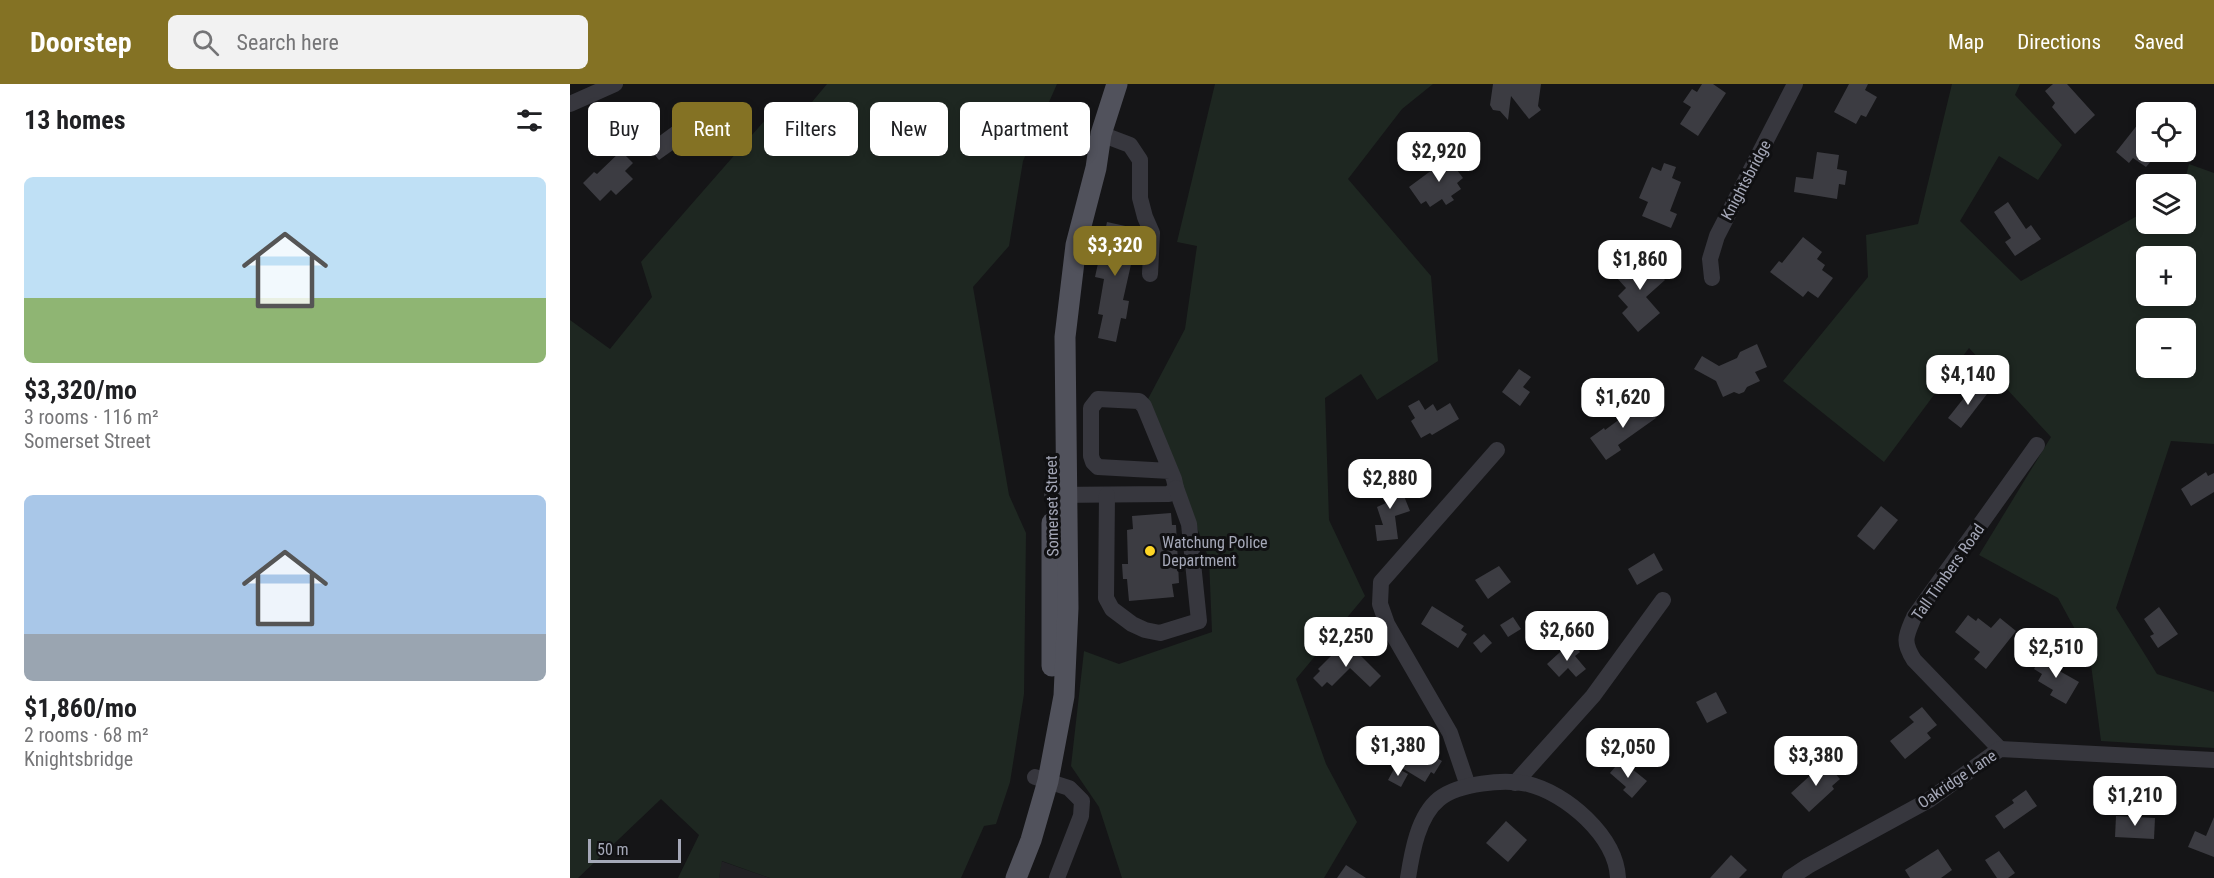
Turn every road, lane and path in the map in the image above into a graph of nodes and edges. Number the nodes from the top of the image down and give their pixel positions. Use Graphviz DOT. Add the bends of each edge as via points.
graph roads {
  1 [pos="615,84"];
  2 [pos="1117,84"];
  3 [pos="1795,84"];
  4 [pos="570,104"];
  5 [pos="1101,134"];
  6 [pos="1150,274"];
  7 [pos="1712,278"];
  8 [pos="2037,445"];
  9 [pos="1497,450"];
  10 [pos="1170,471"];
  11 [pos="1176,488"];
  12 [pos="1059,495"];
  13 [pos="1107,495"];
  14 [pos="1663,600"];
  15 [pos="2000,749"];
  16 [pos="2214,760"];
  17 [pos="1042,779"];
  18 [pos="1515,783"];
  19 [pos="1468,786"];
  20 [pos="1000,878"];
  21 [pos="1016,878"];
  22 [pos="1057,878"];
  23 [pos="1408,878"];
  24 [pos="1618,878"];
  25 [pos="1790,878"];
  1 -- 4 [label="street"];
  2 -- 5 [label="main road, Somerset Street"];
  3 -- 7 [label="street, Knightsbridge" via="1717,236 1710,259"];
  5 -- 6 [label="street" via="1130,145 1140,160 1140,198 1152,233"];
  5 -- 12 [label="main road, Somerset Street" via="1076,245 1067,307"];
  8 -- 15 [label="street, Tall Timbers Road" via="1914,617 1905,638 1914,660"];
  9 -- 19 [label="street" via="1382,582 1380,593 1387,624 1450,733"];
  10 -- 10 [label="street" via="1139,401 1093,402 1091,456 1098,467"];
  10 -- 11 [label="street"];
  11 -- 13 [label="street" via="1169,494"];
  11 -- 13 [label="street" via="1189,524 1199,621 1160,633 1145,630 1118,615 1106,598"];
  12 -- 13 [label="street"];
  12 -- 17 [label="main road, Somerset Street" via="1052,673"];
  14 -- 18 [label="street" via="1593,696"];
  15 -- 16 [label="street, Oakridge Lane"];
  15 -- 25 [label="street, Oakridge Lane" via="1929,800"];
  17 -- 20 [label="main road, Somerset Street"];
  17 -- 21 [label="main road, Somerset Street" via="1031,840"];
  17 -- 22 [label="street" via="1069,788 1082,801 1081,816"];
  18 -- 19 [label="street"];
  18 -- 24 [label="street" via="1543,789 1590,821 1609,848"];
  19 -- 23 [label="street" via="1448,793 1433,805 1416,834"];
}
